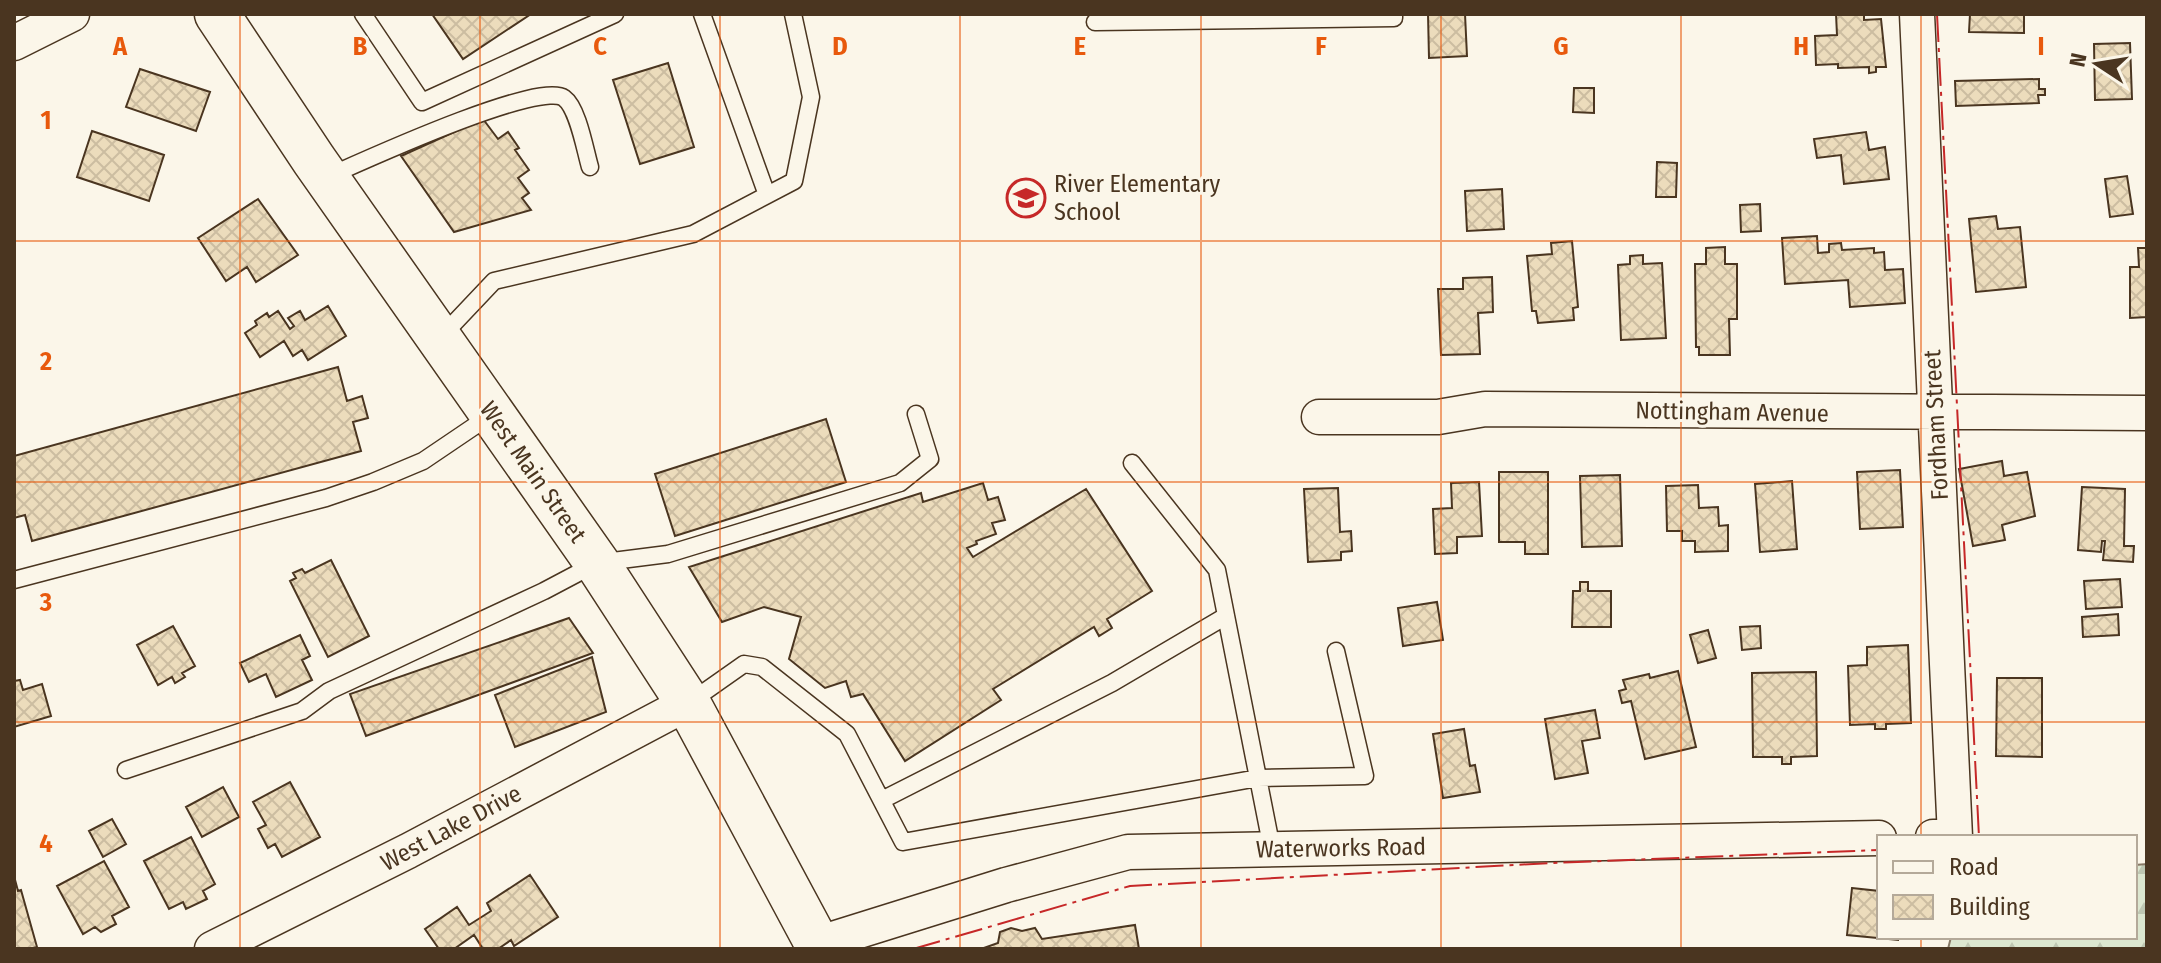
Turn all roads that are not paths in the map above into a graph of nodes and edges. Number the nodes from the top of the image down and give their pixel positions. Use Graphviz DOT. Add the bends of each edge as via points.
graph roads {
  1 [pos="71,14"];
  2 [pos="217,14"];
  3 [pos="363,14"];
  4 [pos="615,14"];
  5 [pos="702,14"];
  6 [pos="793,14"];
  7 [pos="1394,14"];
  8 [pos="1917,14"];
  9 [pos="1095,22"];
  10 [pos="14,43"];
  11 [pos="590,167"];
  12 [pos="326,178"];
  13 [pos="767,195"];
  14 [pos="439,339"];
  15 [pos="2147,413"];
  16 [pos="492,414"];
  17 [pos="916,414"];
  18 [pos="1935,414"];
  19 [pos="1319,417"];
  20 [pos="1132,463"];
  21 [pos="597,563"];
  22 [pos="14,580"];
  23 [pos="1226,616"];
  24 [pos="1336,651"];
  25 [pos="688,703"];
  26 [pos="126,770"];
  27 [pos="1258,778"];
  28 [pos="882,800"];
  29 [pos="1955,835"];
  30 [pos="1877,838"];
  31 [pos="1272,849"];
  32 [pos="819,946"];
  33 [pos="212,949"];
  1 -- 10 [label="street"];
  2 -- 12 [label="main road, West Main Street"];
  3 -- 4 [label="lane" via="422,102"];
  5 -- 13 [label="lane"];
  6 -- 13 [label="lane" via="811,97 794,181"];
  7 -- 9 [label="lane"];
  8 -- 18 [label="street, Fordham Street"];
  11 -- 12 [label="lane" via="572,107 555,94 413,138"];
  12 -- 14 [label="main road, West Main Street"];
  13 -- 14 [label="lane" via="693,234 494,281"];
  14 -- 16 [label="main road, West Main Street"];
  15 -- 18 [label="street, Nottingham Avenue"];
  16 -- 21 [label="main road, West Main Street"];
  16 -- 22 [label="lane" via="423,461 373,482"];
  17 -- 21 [label="lane" via="930,459 900,483 668,554"];
  18 -- 19 [label="street, Nottingham Avenue" via="1485,409 1438,417"];
  18 -- 29 [label="street, Fordham Street"];
  20 -- 23 [label="lane" via="1217,570"];
  21 -- 25 [label="main road, West Main Street"];
  21 -- 26 [label="lane" via="329,691 302,711"];
  23 -- 27 [label="lane"];
  23 -- 28 [label="lane" via="1112,683"];
  24 -- 27 [label="lane" via="1365,776"];
  25 -- 28 [label="lane" via="744,664 762,667 847,734"];
  25 -- 32 [label="main road, West Main Street"];
  25 -- 33 [label="street, West Lake Drive"];
  27 -- 28 [label="lane" via="903,842"];
  27 -- 31 [label="lane"];
  30 -- 31 [label="street, Waterworks Road"];
  31 -- 32 [label="street, Waterworks Road" via="1128,852"];
}
